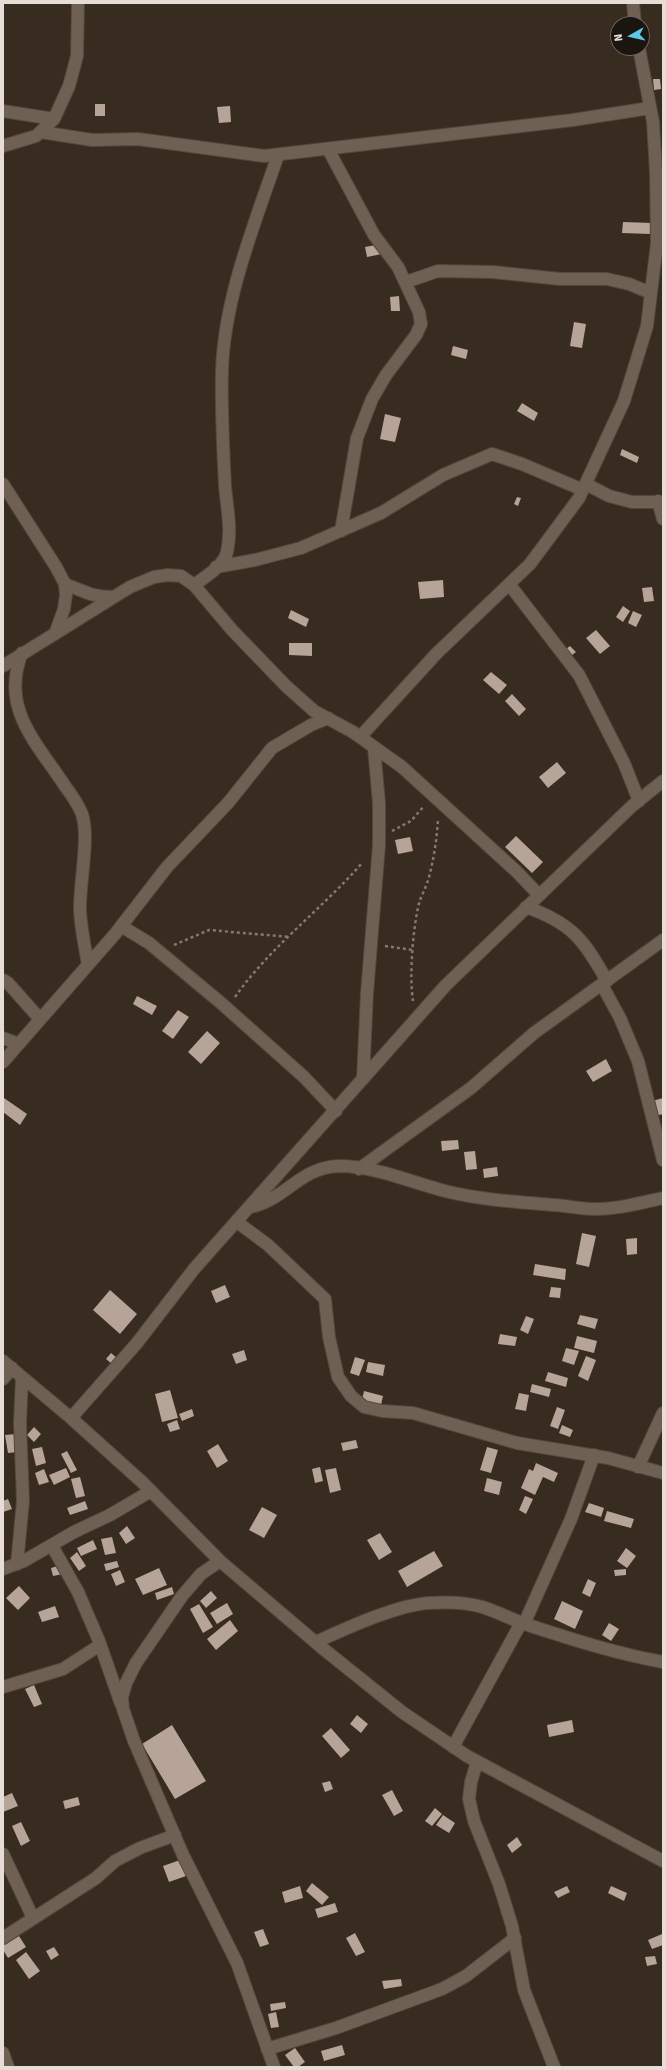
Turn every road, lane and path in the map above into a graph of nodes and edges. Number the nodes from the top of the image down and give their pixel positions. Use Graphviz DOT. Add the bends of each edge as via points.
graph roads {
  1 [pos="78,3"];
  2 [pos="633,3"];
  3 [pos="634,16"];
  4 [pos="640,56"];
  5 [pos="650,108"];
  6 [pos="3,111"];
  7 [pos="54,119"];
  8 [pos="658,121"];
  9 [pos="41,132"];
  10 [pos="3,146"];
  11 [pos="328,149"];
  12 [pos="278,155"];
  13 [pos="406,282"];
  14 [pos="651,293"];
  15 [pos="3,484"];
  16 [pos="584,487"];
  17 [pos="660,502"];
  18 [pos="663,519"];
  19 [pos="341,531"];
  20 [pos="216,567"];
  21 [pos="64,584"];
  22 [pos="509,584"];
  23 [pos="194,586"];
  24 [pos="114,597"];
  25 [pos="55,634"];
  26 [pos="22,652"];
  27 [pos="3,666"];
  28 [pos="328,718"];
  29 [pos="360,737"];
  30 [pos="374,748"];
  31 [pos="663,781"];
  32 [pos="435,797"];
  33 [pos="639,801"];
  34 [pos="378,848"];
  35 [pos="539,895"];
  36 [pos="526,907"];
  37 [pos="121,926"];
  38 [pos="290,937"];
  39 [pos="663,940"];
  40 [pos="370,944"];
  41 [pos="413,950"];
  42 [pos="158,951"];
  43 [pos="88,965"];
  44 [pos="3,980"];
  45 [pos="605,983"];
  46 [pos="227,1009"];
  47 [pos="40,1019"];
  48 [pos="416,1019"];
  49 [pos="3,1038"];
  50 [pos="19,1044"];
  51 [pos="3,1062"];
  52 [pos="363,1080"];
  53 [pos="336,1111"];
  54 [pos="663,1160"];
  55 [pos="359,1168"];
  56 [pos="663,1198"];
  57 [pos="250,1207"];
  58 [pos="237,1222"];
  59 [pos="7,1364"];
  60 [pos="22,1376"];
  61 [pos="3,1379"];
  62 [pos="663,1413"];
  63 [pos="71,1418"];
  64 [pos="594,1455"];
  65 [pos="638,1468"];
  66 [pos="663,1473"];
  67 [pos="151,1491"];
  68 [pos="52,1546"];
  69 [pos="220,1561"];
  70 [pos="17,1564"];
  71 [pos="3,1569"];
  72 [pos="523,1623"];
  73 [pos="316,1642"];
  74 [pos="100,1645"];
  75 [pos="663,1662"];
  76 [pos="3,1687"];
  77 [pos="123,1709"];
  78 [pos="453,1747"];
  79 [pos="477,1762"];
  80 [pos="175,1836"];
  81 [pos="3,1854"];
  82 [pos="663,1860"];
  83 [pos="34,1918"];
  84 [pos="3,1938"];
  85 [pos="515,1938"];
  86 [pos="267,2049"];
  87 [pos="3,2053"];
  88 [pos="8,2067"];
  89 [pos="274,2067"];
  90 [pos="554,2067"];
  1 -- 7 [label="street" via="77,56 69,86"];
  2 -- 3 [label="street"];
  4 -- 5 [label="street"];
  5 -- 8 [label="street"];
  5 -- 11 [label="street" via="573,120"];
  6 -- 7 [label="street"];
  7 -- 9 [label="street"];
  8 -- 14 [label="street" via="657,243"];
  9 -- 10 [label="street" via="36,136"];
  9 -- 12 [label="street" via="92,140 138,139 264,156"];
  11 -- 12 [label="street"];
  11 -- 13 [label="street" via="374,235"];
  12 -- 20 [label="street" via="239,272 229,317 222,368 221,417 226,495 231,523 227,553"];
  13 -- 14 [label="street" via="438,271 493,272 560,279 607,278"];
  13 -- 19 [label="street" via="419,312 421,324 372,399 357,438"];
  14 -- 16 [label="street" via="647,326 624,401"];
  15 -- 21 [label="street" via="56,567"];
  16 -- 17 [label="street" via="632,502"];
  16 -- 19 [label="street" via="492,454 443,475 380,513"];
  16 -- 22 [label="street" via="579,498 530,564"];
  17 -- 18 [label="street"];
  19 -- 20 [label="street" via="300,548"];
  20 -- 23 [label="street"];
  21 -- 24 [label="street" via="85,594"];
  21 -- 25 [label="street" via="64,609"];
  22 -- 29 [label="street" via="436,654"];
  22 -- 33 [label="street" via="579,675 624,763"];
  23 -- 24 [label="street" via="181,576 168,575 154,577"];
  23 -- 28 [label="street" via="286,686 314,711"];
  24 -- 25 [label="street"];
  25 -- 26 [label="street"];
  26 -- 27 [label="street"];
  26 -- 43 [label="street" via="14,679 20,718 82,815 84,843 80,911"];
  28 -- 29 [label="street"];
  28 -- 37 [label="street" via="272,748 206,828 153,884"];
  29 -- 30 [label="street"];
  30 -- 32 [label="street" via="402,767"];
  30 -- 34 [label="street" via="379,803"];
  31 -- 33 [label="street"];
  32 -- 34 [label="path" via="411,820 392,832"];
  32 -- 35 [label="street"];
  32 -- 41 [label="path" via="434,855 420,901"];
  33 -- 35 [label="street"];
  34 -- 38 [label="path"];
  34 -- 40 [label="street"];
  35 -- 36 [label="street"];
  36 -- 45 [label="street" via="551,916 573,931 591,952"];
  36 -- 48 [label="street" via="446,985"];
  37 -- 42 [label="street"];
  37 -- 43 [label="street"];
  38 -- 42 [label="path" via="209,930"];
  38 -- 46 [label="path" via="250,977"];
  39 -- 45 [label="street"];
  40 -- 41 [label="path"];
  40 -- 52 [label="street"];
  41 -- 48 [label="path" via="411,990"];
  42 -- 46 [label="street"];
  43 -- 47 [label="street"];
  44 -- 47 [label="street"];
  45 -- 54 [label="street" via="638,1061"];
  45 -- 55 [label="street" via="534,1032 471,1088"];
  46 -- 53 [label="street" via="304,1077"];
  47 -- 50 [label="street"];
  48 -- 52 [label="street"];
  49 -- 50 [label="street"];
  50 -- 51 [label="street"];
  52 -- 53 [label="street"];
  53 -- 57 [label="street"];
  55 -- 56 [label="street" via="446,1191 502,1202 594,1209 632,1205"];
  55 -- 57 [label="street" via="340,1166 319,1169 305,1175 270,1201"];
  57 -- 58 [label="street"];
  58 -- 63 [label="street" via="194,1269 137,1343"];
  58 -- 64 [label="street" via="268,1245 324,1299 338,1377 351,1396 364,1407 413,1413 517,1443"];
  59 -- 60 [label="street"];
  59 -- 61 [label="street"];
  60 -- 63 [label="street"];
  60 -- 70 [label="street" via="20,1423 23,1501"];
  62 -- 65 [label="street"];
  63 -- 67 [label="street"];
  64 -- 65 [label="street"];
  64 -- 72 [label="street" via="565,1532"];
  65 -- 66 [label="street"];
  67 -- 68 [label="street"];
  67 -- 69 [label="street"];
  68 -- 70 [label="street"];
  68 -- 74 [label="street" via="78,1592"];
  69 -- 73 [label="street"];
  69 -- 77 [label="street" via="202,1574 182,1596 136,1663 122,1697"];
  70 -- 71 [label="street"];
  72 -- 73 [label="street" via="482,1607 426,1603 358,1623"];
  72 -- 75 [label="street" via="611,1650"];
  72 -- 78 [label="street"];
  73 -- 78 [label="street" via="402,1712"];
  74 -- 76 [label="street" via="63,1669"];
  74 -- 77 [label="street"];
  77 -- 80 [label="street"];
  78 -- 79 [label="street"];
  79 -- 82 [label="street"];
  79 -- 85 [label="street" via="469,1799 474,1821 499,1884"];
  80 -- 83 [label="street" via="140,1848 115,1861 96,1878"];
  80 -- 86 [label="street" via="237,1963"];
  81 -- 83 [label="street"];
  83 -- 84 [label="street"];
  85 -- 86 [label="street" via="466,1976 442,1989 336,2028"];
  85 -- 90 [label="street" via="524,1990"];
  86 -- 89 [label="street"];
  87 -- 88 [label="street"];
}
